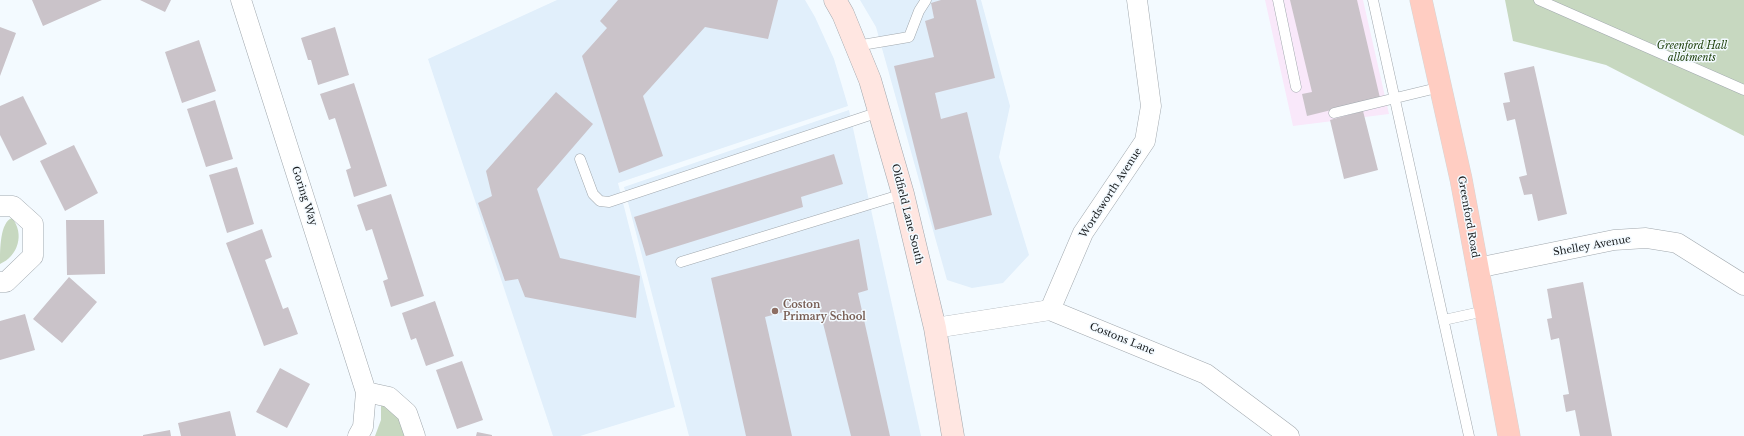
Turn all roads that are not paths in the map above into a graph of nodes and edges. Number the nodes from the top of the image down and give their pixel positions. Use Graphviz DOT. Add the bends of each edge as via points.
graph roads {
  1 [pos="241,0"];
  2 [pos="835,0"];
  3 [pos="926,0"];
  4 [pos="1137,0"];
  5 [pos="1278,0"];
  6 [pos="1373,0"];
  7 [pos="1539,0"];
  8 [pos="1425,1"];
  9 [pos="856,46"];
  10 [pos="1296,87"];
  11 [pos="1441,87"];
  12 [pos="1744,90"];
  13 [pos="1396,98"];
  14 [pos="880,112"];
  15 [pos="1334,113"];
  16 [pos="580,159"];
  17 [pos="903,194"];
  18 [pos="0,206"];
  19 [pos="682,262"];
  20 [pos="1477,268"];
  21 [pos="0,282"];
  22 [pos="1744,285"];
  23 [pos="1050,310"];
  24 [pos="1485,311"];
  25 [pos="1444,320"];
  26 [pos="935,328"];
  27 [pos="366,392"];
  28 [pos="358,436"];
  29 [pos="416,436"];
  30 [pos="953,436"];
  31 [pos="1289,436"];
  32 [pos="1469,436"];
  33 [pos="1509,436"];
  1 -- 27 [label="street, Goring Way"];
  2 -- 9 [label="street, Oldfield Lane South"];
  3 -- 9 [label="lane" via="919,11 910,37"];
  4 -- 23 [label="street, Wordsworth Avenue" via="1151,106 1145,141 1083,233"];
  5 -- 10 [label="lane"];
  6 -- 13 [label="lane"];
  7 -- 12 [label="lane"];
  8 -- 11 [label="main road, Greenford Road"];
  9 -- 14 [label="street, Oldfield Lane South"];
  11 -- 13 [label="lane"];
  11 -- 20 [label="main road, Greenford Road"];
  13 -- 15 [label="lane"];
  13 -- 25 [label="lane"];
  14 -- 16 [label="lane" via="609,202 600,201 593,194"];
  14 -- 17 [label="street, Oldfield Lane South"];
  17 -- 19 [label="lane"];
  17 -- 26 [label="street, Oldfield Lane South"];
  18 -- 21 [label="street" via="13,206 34,224 33,256 6,282"];
  20 -- 22 [label="street, Shelley Avenue" via="1614,240 1646,238 1677,243"];
  20 -- 24 [label="main road, Greenford Road"];
  23 -- 26 [label="street"];
  23 -- 31 [label="street, Costons Lane" via="1206,374"];
  24 -- 25 [label="lane"];
  24 -- 33 [label="main road, Greenford Road"];
  25 -- 32 [label="lane"];
  26 -- 30 [label="street, Oldfield Lane South"];
  27 -- 28 [label="street, Goring Way" via="363,427"];
  27 -- 29 [label="street" via="389,397 407,413"];
}
